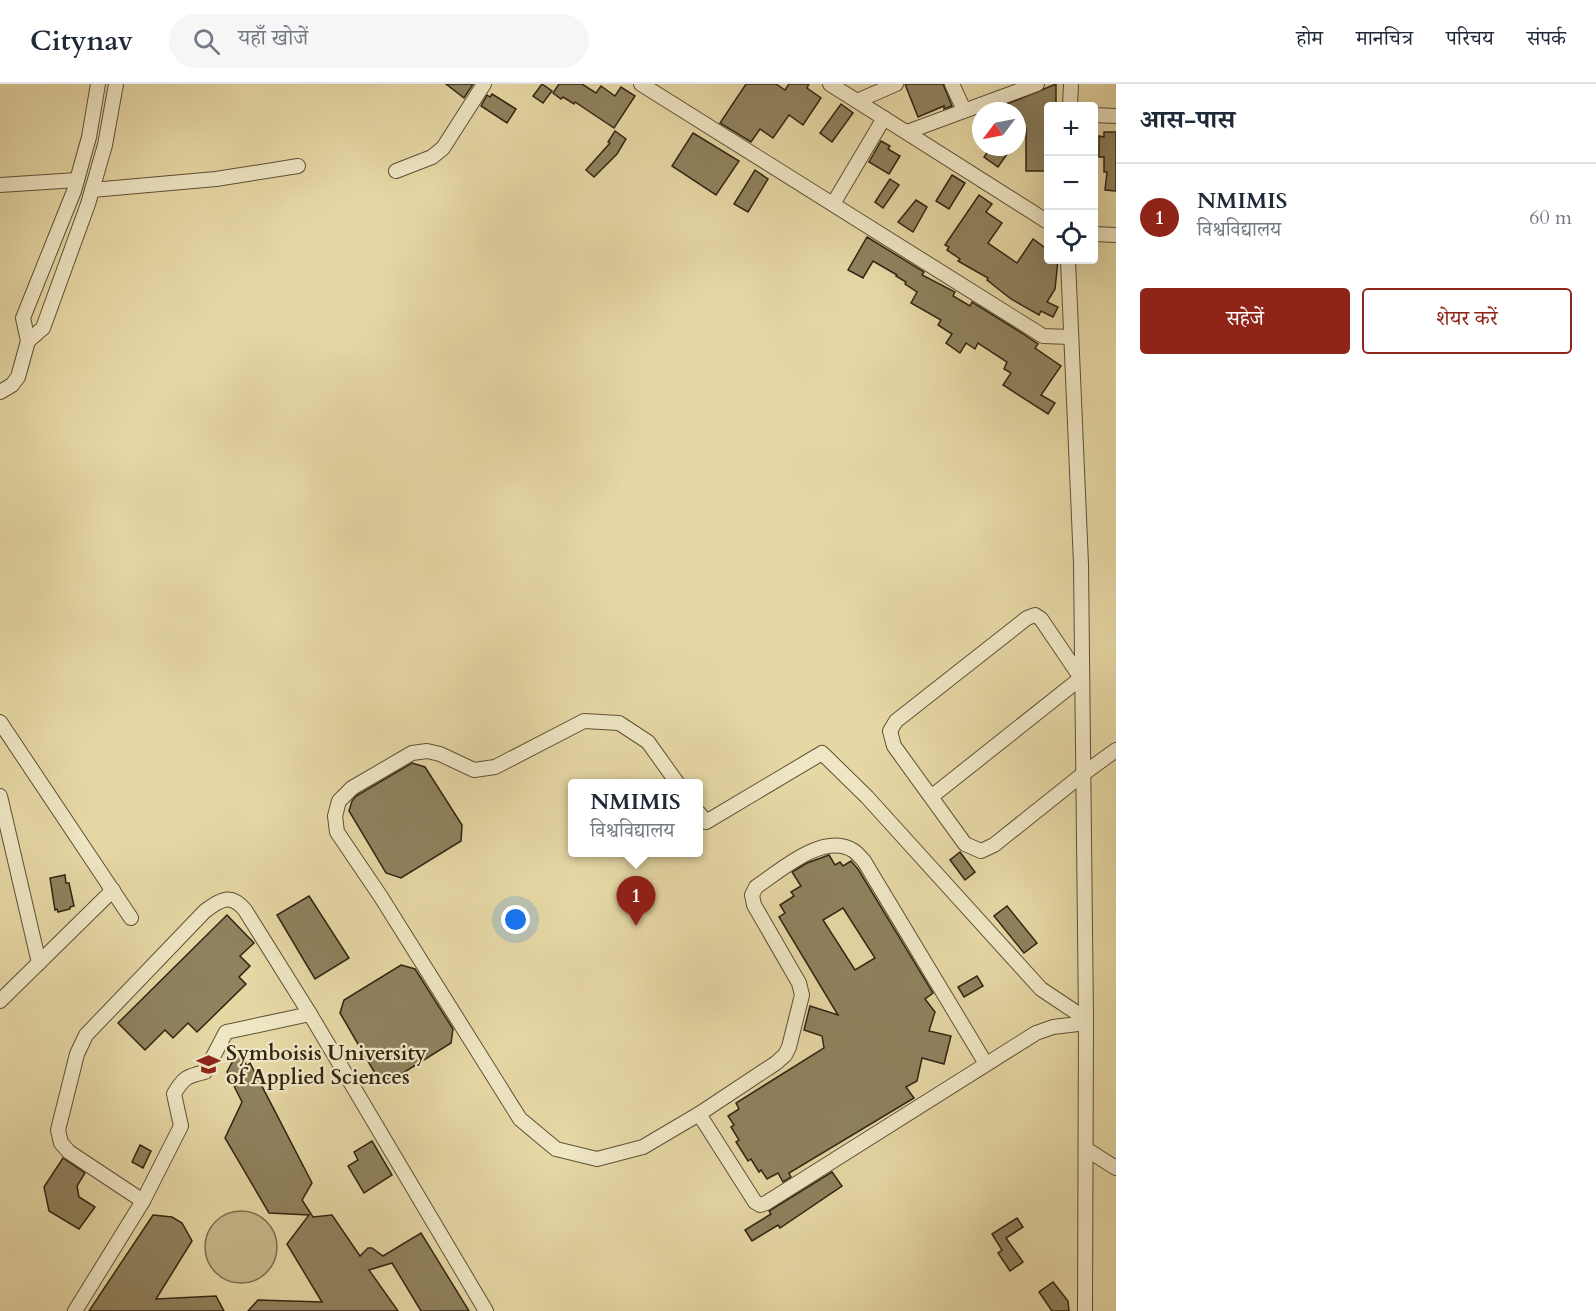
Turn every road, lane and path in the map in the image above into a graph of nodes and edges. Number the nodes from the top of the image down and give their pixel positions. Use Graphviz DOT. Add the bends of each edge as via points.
graph roads {
  1 [pos="98,84"];
  2 [pos="116,84"];
  3 [pos="484,84"];
  4 [pos="641,84"];
  5 [pos="830,84"];
  6 [pos="896,84"];
  7 [pos="952,84"];
  8 [pos="1037,84"];
  9 [pos="1071,84"];
  10 [pos="857,101"];
  11 [pos="1070,102"];
  12 [pos="964,111"];
  13 [pos="1098,115"];
  14 [pos="1116,116"];
  15 [pos="884,118"];
  16 [pos="907,132"];
  17 [pos="298,166"];
  18 [pos="396,171"];
  19 [pos="77,180"];
  20 [pos="0,185"];
  21 [pos="92,190"];
  22 [pos="833,204"];
  23 [pos="1044,219"];
  24 [pos="1098,234"];
  25 [pos="1116,235"];
  26 [pos="1068,264"];
  27 [pos="1071,337"];
  28 [pos="28,341"];
  29 [pos="0,392"];
  30 [pos="1081,678"];
  31 [pos="0,722"];
  32 [pos="1116,750"];
  33 [pos="1083,774"];
  34 [pos="675,779"];
  35 [pos="0,796"];
  36 [pos="931,797"];
  37 [pos="703,818"];
  38 [pos="113,890"];
  39 [pos="131,918"];
  40 [pos="39,963"];
  41 [pos="0,1001"];
  42 [pos="310,1014"];
  43 [pos="1086,1021"];
  44 [pos="986,1064"];
  45 [pos="699,1114"];
  46 [pos="1086,1149"];
  47 [pos="1116,1168"];
  48 [pos="143,1201"];
  49 [pos="75,1311"];
  50 [pos="486,1311"];
  51 [pos="1085,1311"];
  1 -- 19 [label="street"];
  2 -- 21 [label="street"];
  3 -- 18 [label="street" via="443,148 432,157"];
  4 -- 22 [label="street"];
  5 -- 10 [label="street"];
  6 -- 10 [label="street"];
  7 -- 12 [label="street"];
  8 -- 12 [label="street"];
  9 -- 11 [label="street"];
  10 -- 15 [label="street"];
  12 -- 16 [label="street"];
  13 -- 14 [label="street"];
  15 -- 16 [label="street"];
  15 -- 22 [label="street"];
  16 -- 23 [label="street"];
  17 -- 21 [label="street" via="216,179"];
  19 -- 20 [label="street"];
  19 -- 28 [label="street" via="23,318"];
  21 -- 28 [label="street" via="43,328"];
  22 -- 27 [label="street" via="1043,336"];
  24 -- 25 [label="street"];
  26 -- 27 [label="street"];
  27 -- 30 [label="street" via="1081,564"];
  28 -- 29 [label="street" via="18,377"];
  30 -- 33 [label="street"];
  30 -- 36 [label="street"];
  30 -- 36 [label="street" via="1035,615 896,721 890,731 894,746"];
  31 -- 38 [label="street"];
  32 -- 33 [label="street"];
  33 -- 36 [label="street" via="994,845 981,851 965,844"];
  33 -- 43 [label="street"];
  34 -- 45 [label="street" via="648,742 620,723 584,721 495,767 474,770 427,750 412,753 352,788 339,801 335,816 337,831 520,1119 556,1149 597,1159 651,1144"];
  35 -- 40 [label="street"];
  37 -- 43 [label="street" via="706,822 822,753 867,797 1041,989"];
  38 -- 39 [label="street"];
  38 -- 40 [label="street"];
  40 -- 41 [label="street"];
  42 -- 48 [label="street" via="226,1032 205,1072 189,1075 181,1082 174,1094 181,1126"];
  42 -- 48 [label="street" via="245,910 228,899 206,911 86,1035 77,1054 58,1130 61,1143"];
  42 -- 50 [label="street"];
  43 -- 44 [label="street" via="1046,1028"];
  43 -- 46 [label="street"];
  44 -- 45 [label="street" via="760,1205"];
  44 -- 45 [label="street" via="864,861 854,851 830,845 806,854 756,887 752,895 802,995 789,1047 776,1063"];
  46 -- 47 [label="street"];
  46 -- 51 [label="street"];
  48 -- 49 [label="street"];
}
